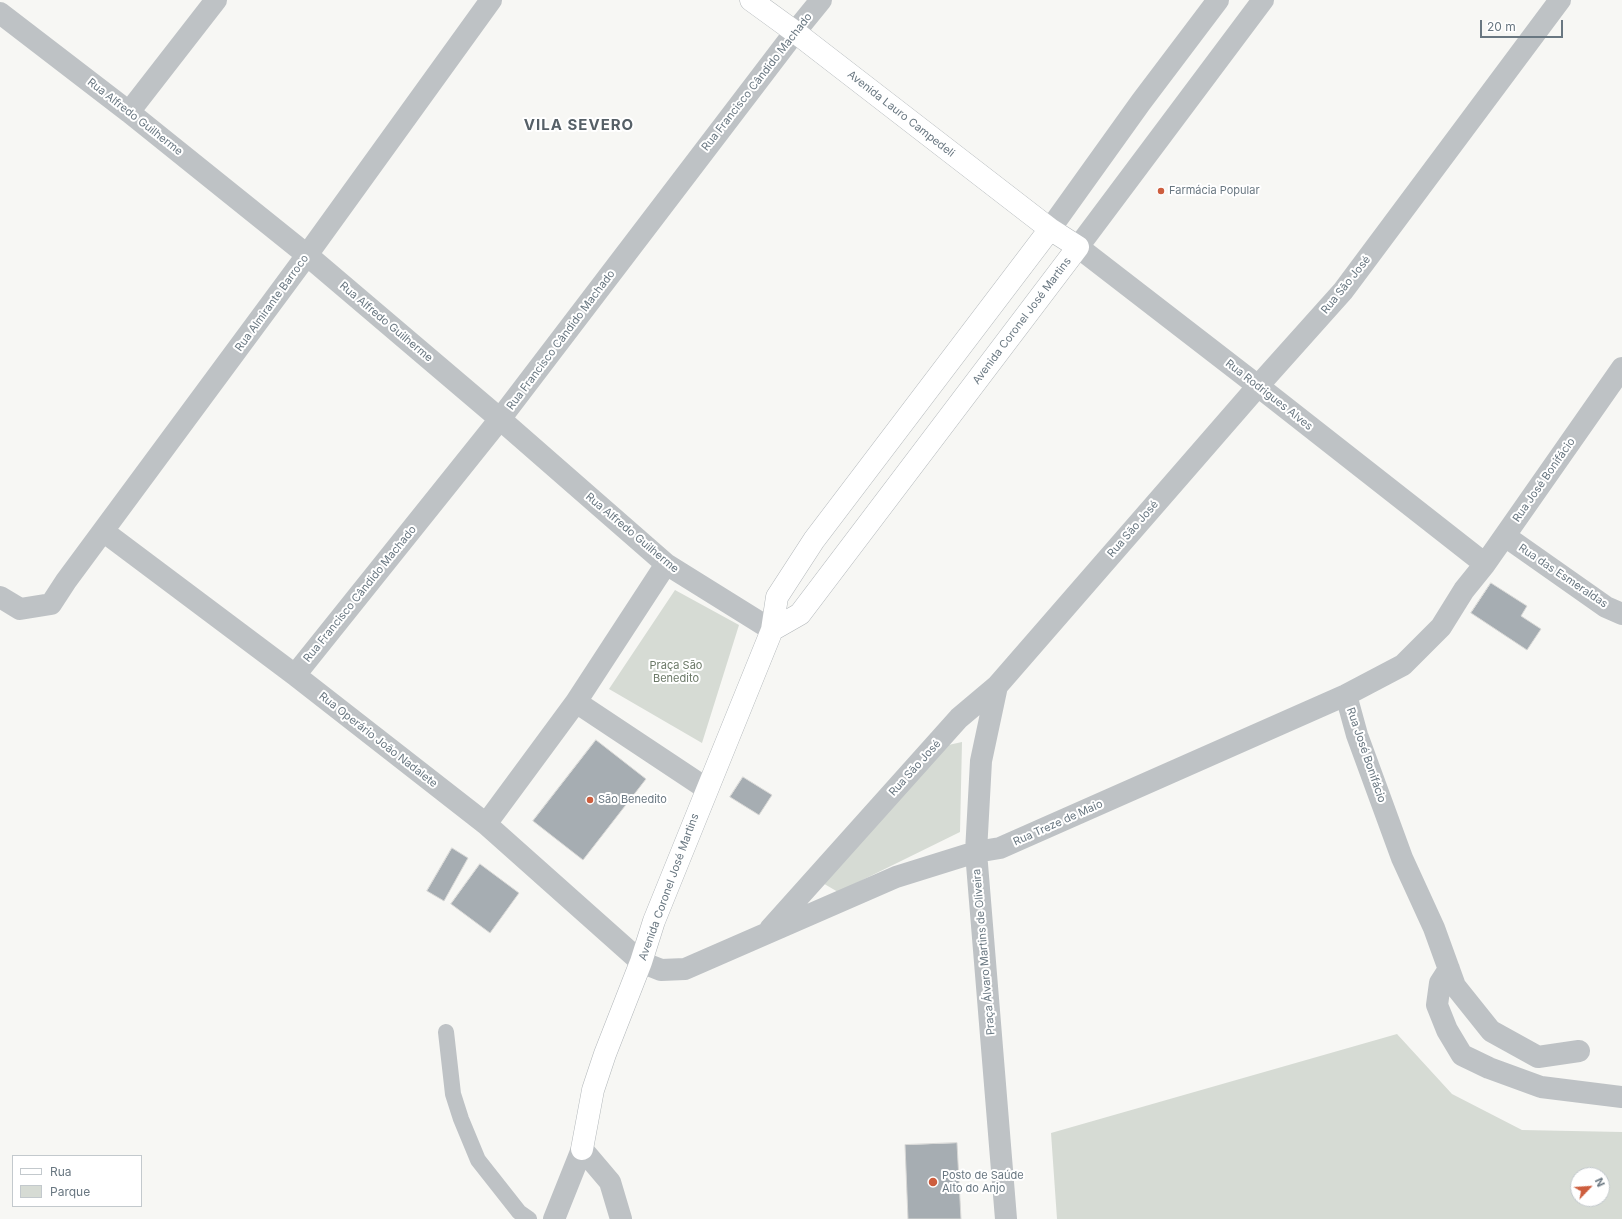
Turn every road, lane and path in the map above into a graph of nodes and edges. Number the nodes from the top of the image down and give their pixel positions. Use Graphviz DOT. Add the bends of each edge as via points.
graph roads {
  1 [pos="216,0"];
  2 [pos="491,0"];
  3 [pos="751,0"];
  4 [pos="821,0"];
  5 [pos="1218,0"];
  6 [pos="1263,0"];
  7 [pos="1560,0"];
  8 [pos="0,12"];
  9 [pos="795,32"];
  10 [pos="129,112"];
  11 [pos="1050,229"];
  12 [pos="1078,247"];
  13 [pos="307,255"];
  14 [pos="1622,368"];
  15 [pos="1258,386"];
  16 [pos="500,419"];
  17 [pos="103,531"];
  18 [pos="1505,536"];
  19 [pos="666,564"];
  20 [pos="1485,564"];
  21 [pos="0,597"];
  22 [pos="1622,614"];
  23 [pos="772,630"];
  24 [pos="295,676"];
  25 [pos="997,686"];
  26 [pos="1346,696"];
  27 [pos="576,702"];
  28 [pos="707,788"];
  29 [pos="486,824"];
  30 [pos="976,852"];
  31 [pos="765,934"];
  32 [pos="641,962"];
  33 [pos="1449,969"];
  34 [pos="446,1032"];
  35 [pos="1579,1051"];
  36 [pos="1622,1097"];
  37 [pos="582,1149"];
  38 [pos="529,1219"];
  39 [pos="554,1219"];
  40 [pos="621,1219"];
  41 [pos="1006,1219"];
  1 -- 10 [label="street"];
  2 -- 13 [label="street, Rua Almirante Barroco"];
  3 -- 9 [label="street, Avenida Lauro Campedeli"];
  4 -- 9 [label="street, Rua Francisco Cândido Machado"];
  5 -- 11 [label="street, Avenida Coronel José Martins"];
  6 -- 12 [label="street, Avenida Coronel José Martins"];
  7 -- 15 [label="street, Rua São José" via="1343,291"];
  8 -- 10 [label="street, Rua Alfredo Guilherme"];
  9 -- 11 [label="street, Avenida Lauro Campedeli"];
  9 -- 16 [label="street, Rua Francisco Cândido Machado"];
  10 -- 13 [label="street, Rua Alfredo Guilherme"];
  11 -- 12 [label="street, Rua Rodrigues Alves"];
  11 -- 23 [label="street, Avenida Coronel José Martins" via="814,540 777,597"];
  12 -- 15 [label="street, Rua Rodrigues Alves"];
  12 -- 23 [label="street, Avenida Coronel José Martins" via="800,614"];
  13 -- 16 [label="street, Rua Alfredo Guilherme"];
  13 -- 17 [label="street, Rua Almirante Barroco"];
  14 -- 18 [label="street, Rua José Bonifácio"];
  15 -- 20 [label="street, Rua Rodrigues Alves"];
  15 -- 25 [label="street, Rua São José"];
  16 -- 19 [label="street, Rua Alfredo Guilherme"];
  16 -- 24 [label="street, Rua Francisco Cândido Machado"];
  17 -- 21 [label="street, Rua Almirante Barroco" via="51,604 20,610"];
  17 -- 24 [label="street, Rua Operário João Nadalete"];
  18 -- 20 [label="street, Rua José Bonifácio"];
  18 -- 22 [label="street, Rua das Esmeraldas" via="1606,607"];
  19 -- 23 [label="street, Rua Alfredo Guilherme"];
  19 -- 27 [label="street"];
  20 -- 26 [label="street, Rua José Bonifácio" via="1464,590 1441,627 1403,665"];
  23 -- 28 [label="street, Avenida Coronel José Martins"];
  24 -- 29 [label="street, Rua Operário João Nadalete"];
  25 -- 30 [label="street, Praça Álvaro Martins de Oliveira" via="981,761"];
  25 -- 31 [label="street, Rua São José" via="959,718"];
  26 -- 30 [label="street, Rua Treze de Maio" via="1000,848"];
  26 -- 33 [label="street, Rua José Bonifácio" via="1357,735 1402,858 1434,928"];
  27 -- 28 [label="street"];
  27 -- 29 [label="street"];
  28 -- 32 [label="street, Avenida Coronel José Martins" via="654,921"];
  29 -- 32 [label="street, Rua Operário João Nadalete"];
  30 -- 31 [label="street, Rua Treze de Maio" via="896,878"];
  30 -- 41 [label="street, Praça Álvaro Martins de Oliveira"];
  31 -- 32 [label="street, Rua São José" via="685,969 661,970"];
  32 -- 37 [label="street, Avenida Coronel José Martins" via="592,1090"];
  33 -- 35 [label="street, Rua José Bonifácio" via="1455,986 1491,1031 1538,1057"];
  33 -- 36 [label="street" via="1440,983 1437,1005 1447,1030 1462,1055 1541,1087"];
  34 -- 38 [label="lane" via="453,1094 478,1160 519,1212"];
  37 -- 39 [label="street"];
  37 -- 40 [label="street" via="610,1182"];
}
